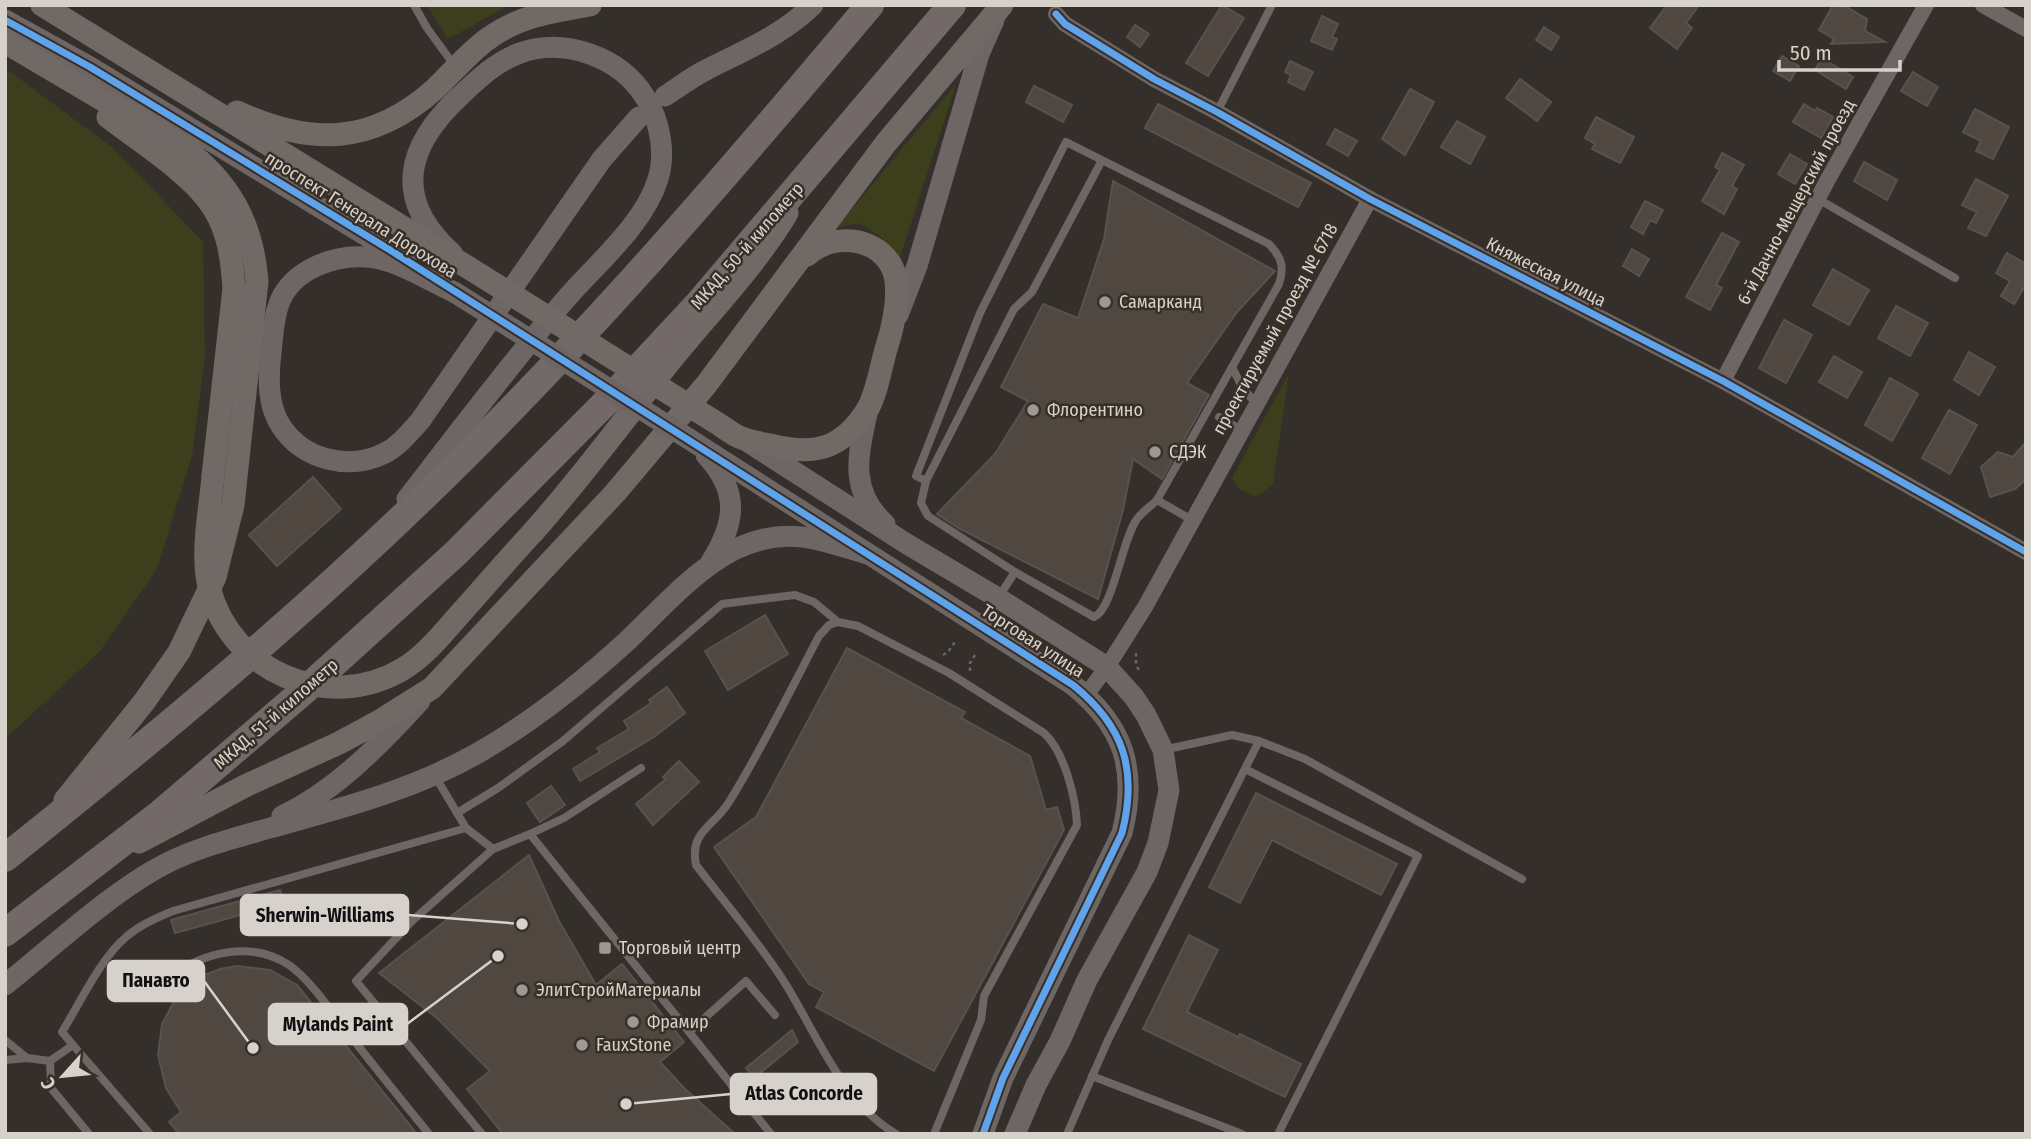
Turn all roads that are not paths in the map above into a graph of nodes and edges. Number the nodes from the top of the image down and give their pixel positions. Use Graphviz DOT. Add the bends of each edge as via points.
graph roads {
  1 [pos="414,5"];
  2 [pos="590,5"];
  3 [pos="813,5"];
  4 [pos="870,5"];
  5 [pos="952,5"];
  6 [pos="1272,5"];
  7 [pos="1926,5"];
  8 [pos="1983,5"];
  9 [pos="46,6"];
  10 [pos="1000,8"];
  11 [pos="1054,10"];
  12 [pos="5,20"];
  13 [pos="2026,29"];
  14 [pos="5,42"];
  15 [pos="42,65"];
  16 [pos="456,68"];
  17 [pos="150,71"];
  18 [pos="665,96"];
  19 [pos="1217,112"];
  20 [pos="639,117"];
  21 [pos="1101,162"];
  22 [pos="816,166"];
  23 [pos="1370,199"];
  24 [pos="1816,202"];
  25 [pos="469,268"];
  26 [pos="792,269"];
  27 [pos="1955,278"];
  28 [pos="454,292"];
  29 [pos="893,327"];
  30 [pos="1232,367"];
  31 [pos="1723,381"];
  32 [pos="1256,404"];
  33 [pos="868,409"];
  34 [pos="1219,418"];
  35 [pos="712,420"];
  36 [pos="1241,430"];
  37 [pos="740,438"];
  38 [pos="696,444"];
  39 [pos="533,477"];
  40 [pos="926,481"];
  41 [pos="1157,500"];
  42 [pos="1192,520"];
  43 [pos="907,544"];
  44 [pos="366,551"];
  45 [pos="2026,552"];
  46 [pos="867,554"];
  47 [pos="708,566"];
  48 [pos="1015,572"];
  49 [pos="998,598"];
  50 [pos="838,622"];
  51 [pos="1107,667"];
  52 [pos="432,688"];
  53 [pos="1086,695"];
  54 [pos="1259,741"];
  55 [pos="1163,750"];
  56 [pos="641,768"];
  57 [pos="1245,769"];
  58 [pos="435,776"];
  59 [pos="457,813"];
  60 [pos="44,827"];
  61 [pos="466,828"];
  62 [pos="530,834"];
  63 [pos="235,838"];
  64 [pos="493,849"];
  65 [pos="5,858"];
  66 [pos="78,877"];
  67 [pos="1522,879"];
  68 [pos="5,933"];
  69 [pos="170,977"];
  70 [pos="5,985"];
  71 [pos="775,1014"];
  72 [pos="689,1032"];
  73 [pos="5,1040"];
  74 [pos="73,1045"];
  75 [pos="27,1058"];
  76 [pos="5,1060"];
  77 [pos="50,1061"];
  78 [pos="1093,1076"];
  79 [pos="89,1134"];
  80 [pos="150,1134"];
  81 [pos="429,1134"];
  82 [pos="482,1134"];
  83 [pos="772,1134"];
  84 [pos="896,1134"];
  85 [pos="934,1134"];
  86 [pos="983,1134"];
  87 [pos="1015,1134"];
  88 [pos="1067,1134"];
  89 [pos="1242,1134"];
  90 [pos="1278,1134"];
  1 -- 16 [label="lane"];
  2 -- 16 [label="main road" via="516,22 490,37"];
  3 -- 18 [label="street" via="761,44"];
  4 -- 44 [label="highway" via="652,260 488,433"];
  5 -- 22 [label="highway, МКАД, 50-й километр"];
  6 -- 19 [label="lane"];
  7 -- 24 [label="street, 6-й Дачно-Мещерский проезд"];
  8 -- 13 [label="street"];
  9 -- 17 [label="main road, проспект Генерала Дорохова"];
  10 -- 26 [label="main road" via="886,143"];
  10 -- 29 [label="street" via="979,54 917,266"];
  11 -- 19 [label="street, Княжеская улица" via="1065,24 1148,82"];
  12 -- 28 [label="street, проспект Генерала Дорохова" via="102,74"];
  14 -- 15 [label="main road"];
  15 -- 22 [label="main road, bridge" via="190,181 214,208 224,230 234,288 206,567 221,617 254,659 284,677 318,686 371,683 418,658 573,487 772,240"];
  15 -- 60 [label="main road" via="205,164 236,205 254,254 257,281 233,505 215,577 179,652"];
  16 -- 17 [label="main road" via="409,109 384,123 359,133 325,136 289,131 250,118"];
  17 -- 25 [label="main road, проспект Генерала Дорохова"];
  19 -- 23 [label="street, Княжеская улица"];
  20 -- 28 [label="street" via="602,159 402,441 387,452 353,463 312,454 292,440 272,405 268,374 274,318 293,282 325,263 368,257 390,262"];
  21 -- 30 [label="lane" via="1269,243 1277,252 1283,266 1279,284"];
  21 -- 40 [label="lane" via="1032,292 1014,309"];
  21 -- 40 [label="lane" via="1066,142 980,313 916,476"];
  22 -- 39 [label="highway, МКАД, 50-й километр" via="699,303"];
  23 -- 31 [label="street, Княжеская улица"];
  23 -- 32 [label="street, проектируемый проезд № 6718"];
  24 -- 27 [label="lane"];
  24 -- 31 [label="street, 6-й Дачно-Мещерский проезд"];
  25 -- 35 [label="main road, проспект Генерала Дорохова, bridge"];
  25 -- 44 [label="street" via="428,227 419,209 414,166 418,148 432,125 472,84 519,53 562,48 604,60 624,74 646,99 660,138 660,170 649,201 483,400"];
  26 -- 29 [label="main road" via="815,248 833,241 865,244 891,265 896,287"];
  26 -- 52 [label="main road" via="706,385 615,493"];
  28 -- 38 [label="street, проспект Генерала Дорохова, bridge"];
  29 -- 33 [label="main road"];
  30 -- 32 [label="lane"];
  30 -- 41 [label="lane"];
  31 -- 45 [label="street, Княжеская улица"];
  32 -- 36 [label="street, проектируемый проезд № 6718"];
  33 -- 37 [label="main road" via="840,440 809,451 795,452"];
  33 -- 43 [label="street" via="857,458 858,478 876,516"];
  34 -- 36 [label="lane"];
  35 -- 37 [label="main road, Торговая улица"];
  36 -- 42 [label="street, проектируемый проезд № 6718"];
  37 -- 43 [label="street, Торговая улица"];
  38 -- 46 [label="street, Торговая улица"];
  38 -- 47 [label="street" via="714,464 731,504 725,539"];
  39 -- 66 [label="highway, МКАД, 51-й километр" via="306,689"];
  40 -- 48 [label="lane" via="921,503 928,516"];
  41 -- 42 [label="lane"];
  41 -- 48 [label="lane" via="1137,519 1097,616"];
  42 -- 51 [label="street, проектируемый проезд № 6718"];
  43 -- 49 [label="street, Торговая улица"];
  44 -- 60 [label="highway"];
  46 -- 47 [label="street" via="811,536 789,536 762,539"];
  46 -- 53 [label="street, Торговая улица"];
  47 -- 58 [label="street" via="554,702"];
  48 -- 49 [label="lane"];
  49 -- 51 [label="street, Торговая улица"];
  50 -- 59 [label="lane" via="814,602 795,595 722,604 563,741"];
  50 -- 84 [label="lane" via="820,636 728,804 700,834 693,852 696,864 783,981 857,1102"];
  50 -- 85 [label="lane" via="858,625 949,673 1044,733 1054,742 1076,806 1077,825 984,996 981,1020"];
  51 -- 53 [label="street, проектируемый проезд № 6718"];
  51 -- 55 [label="street, Торговая улица" via="1134,696"];
  52 -- 63 [label="street" via="367,755 325,789"];
  52 -- 66 [label="main road" via="378,723 163,828"];
  53 -- 86 [label="street, Торговая улица" via="1115,730 1124,750 1128,808 1122,833 1003,1078"];
  54 -- 55 [label="lane" via="1232,735"];
  54 -- 57 [label="lane"];
  54 -- 67 [label="lane" via="1305,759"];
  55 -- 87 [label="street, Торговая улица" via="1168,790 1147,872 1087,980"];
  56 -- 62 [label="lane" via="564,818"];
  57 -- 78 [label="lane"];
  57 -- 90 [label="lane" via="1418,856"];
  58 -- 59 [label="lane"];
  58 -- 63 [label="street" via="392,793"];
  59 -- 61 [label="lane"];
  60 -- 65 [label="highway"];
  61 -- 64 [label="lane"];
  61 -- 74 [label="lane" via="153,919 112,951 62,1032"];
  62 -- 64 [label="lane"];
  62 -- 72 [label="lane"];
  63 -- 70 [label="street" via="166,863 143,877"];
  64 -- 82 [label="lane" via="412,921 356,981"];
  66 -- 68 [label="highway, МКАД, 51-й километр"];
  69 -- 81 [label="lane" via="188,964 229,952 252,951 289,965"];
  71 -- 72 [label="lane" via="746,981"];
  72 -- 83 [label="lane"];
  73 -- 75 [label="lane"];
  74 -- 77 [label="lane"];
  74 -- 80 [label="lane"];
  75 -- 76 [label="lane"];
  75 -- 77 [label="lane"];
  77 -- 79 [label="lane" via="51,1088"];
  78 -- 88 [label="lane"];
  78 -- 89 [label="lane"];
}
